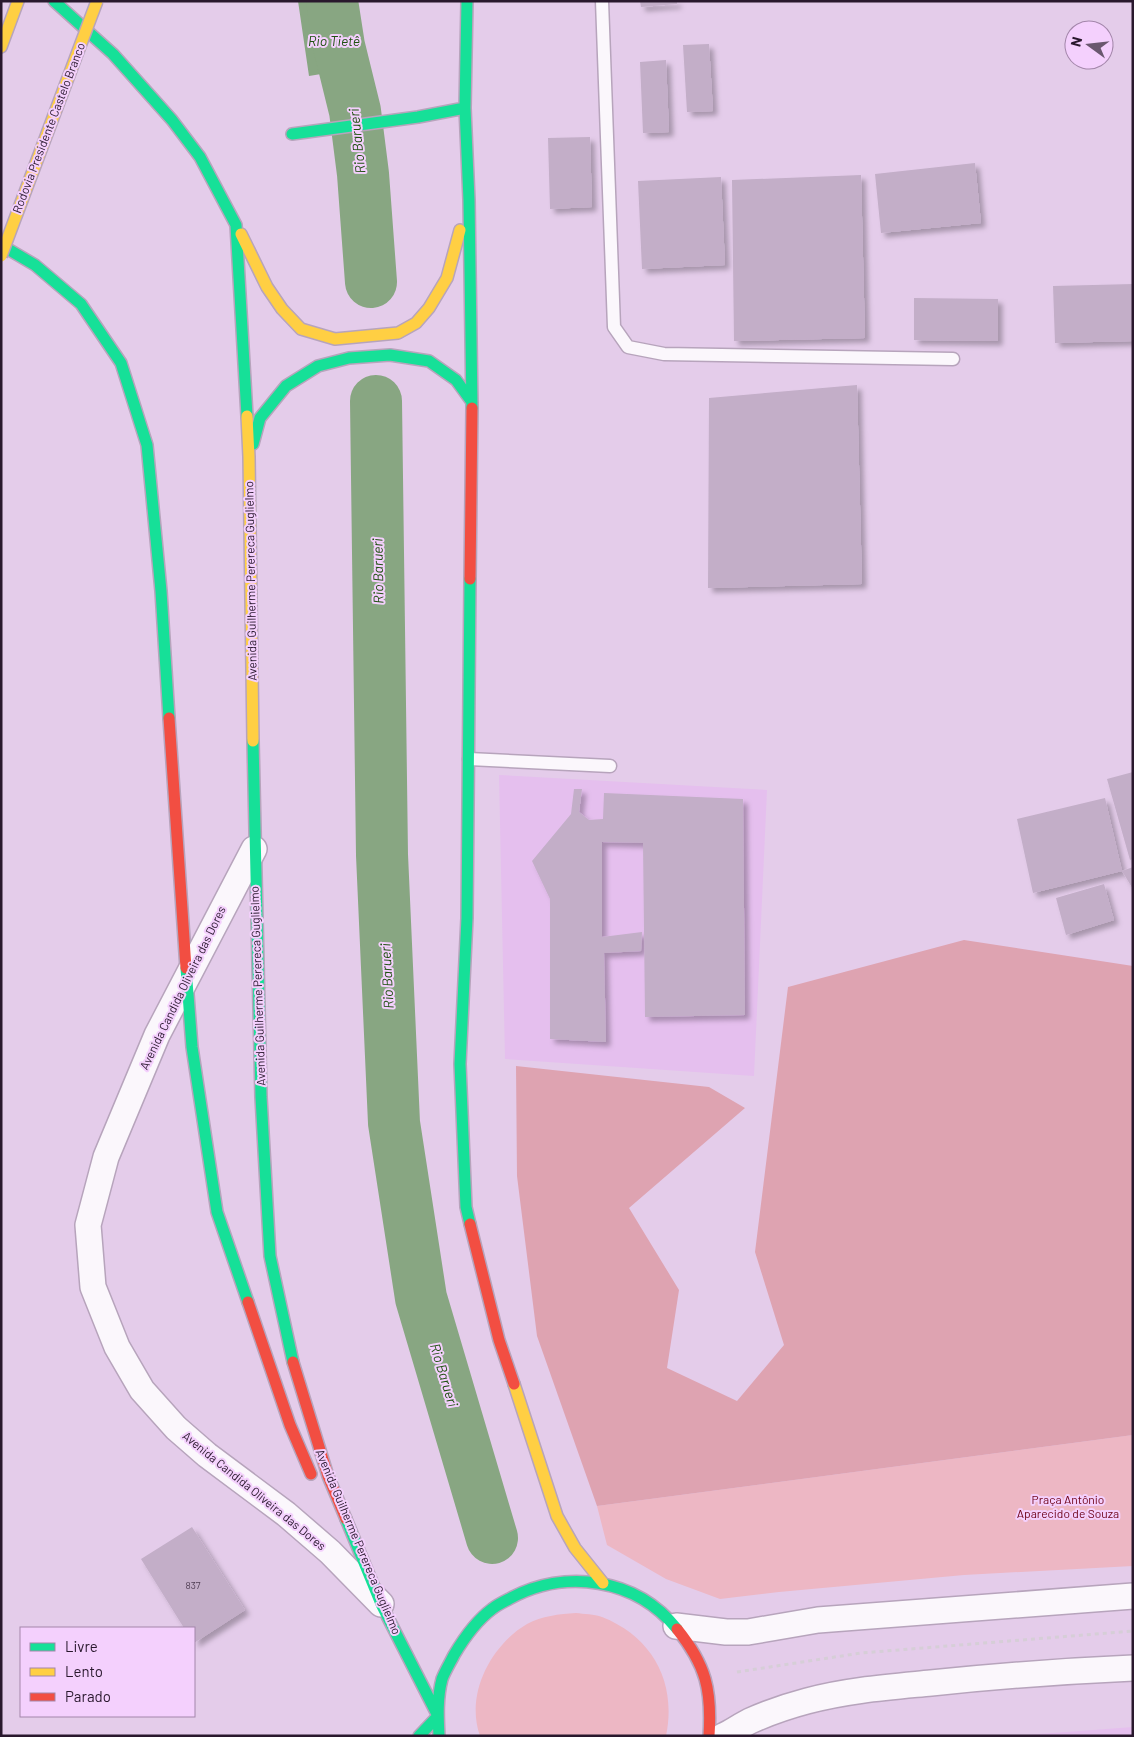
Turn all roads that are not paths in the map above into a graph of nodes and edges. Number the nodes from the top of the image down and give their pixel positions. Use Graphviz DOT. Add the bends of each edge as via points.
graph roads {
  1 [pos="18,1"];
  2 [pos="54,1"];
  3 [pos="97,1"];
  4 [pos="467,1"];
  5 [pos="602,1"];
  6 [pos="1,47"];
  7 [pos="465,108"];
  8 [pos="292,134"];
  9 [pos="469,200"];
  10 [pos="236,225"];
  11 [pos="1,246"];
  12 [pos="1,256"];
  13 [pos="953,359"];
  14 [pos="472,402"];
  15 [pos="249,457"];
  16 [pos="469,759"];
  17 [pos="610,766"];
  18 [pos="254,849"];
  19 [pos="186,978"];
  20 [pos="316,1488"];
  21 [pos="326,1503"];
  22 [pos="366,1564"];
  23 [pos="603,1583"];
  24 [pos="1133,1596"];
  25 [pos="381,1604"];
  26 [pos="676,1626"];
  27 [pos="1133,1668"];
  28 [pos="438,1716"];
  29 [pos="419,1736"];
  30 [pos="439,1736"];
  31 [pos="709,1736"];
  32 [pos="723,1736"];
  1 -- 6 [label="main road"];
  2 -- 10 [label="main road, Avenida Guilherme Perereca Guglielmo" via="113,54 149,94 200,157"];
  3 -- 12 [label="main road, Rodovia Presidente Castelo Branco, bridge"];
  4 -- 7 [label="main road"];
  5 -- 13 [label="lane" via="614,328 628,347 664,354"];
  7 -- 8 [label="main road"];
  7 -- 9 [label="main road"];
  9 -- 10 [label="main road, Avenida Guilherme Perereca Guglielmo" via="447,278 429,308 416,322 398,333 335,339 301,329 282,309 268,287"];
  9 -- 14 [label="main road"];
  10 -- 15 [label="main road, Avenida Guilherme Perereca Guglielmo"];
  11 -- 19 [label="main road" via="34,265 81,304 121,363 147,444 161,591"];
  14 -- 15 [label="main road" via="456,380 428,361 390,356 349,358 318,366 286,386 260,418"];
  14 -- 16 [label="main road"];
  15 -- 18 [label="main road, Avenida Guilherme Perereca Guglielmo"];
  16 -- 17 [label="lane"];
  16 -- 23 [label="main road" via="467,918 460,1064 466,1207 499,1340 557,1516 575,1548"];
  18 -- 19 [label="street, Avenida Candida Oliveira das Dores"];
  18 -- 22 [label="main road, Avenida Guilherme Perereca Guglielmo" via="261,1097 270,1256 309,1417 328,1476"];
  19 -- 20 [label="main road" via="192,1047 217,1212 290,1425"];
  19 -- 25 [label="street, Avenida Candida Oliveira das Dores" via="157,1035 106,1157 88,1225 93,1287 118,1348 142,1390 176,1428 286,1514 330,1552"];
  21 -- 22 [label="main road"];
  22 -- 25 [label="main road, Avenida Guilherme Perereca Guglielmo"];
  23 -- 26 [label="main road" via="651,1603"];
  23 -- 28 [label="main road" via="582,1580 552,1582 537,1585 497,1604 465,1634 453,1653 444,1673"];
  24 -- 26 [label="street" via="818,1620 748,1632"];
  25 -- 28 [label="main road, Avenida Guilherme Perereca Guglielmo"];
  26 -- 31 [label="main road" via="692,1647 703,1672 710,1707"];
  27 -- 32 [label="street" via="1046,1672 878,1688 807,1701 750,1721"];
  28 -- 29 [label="main road"];
  28 -- 30 [label="main road"];
}
